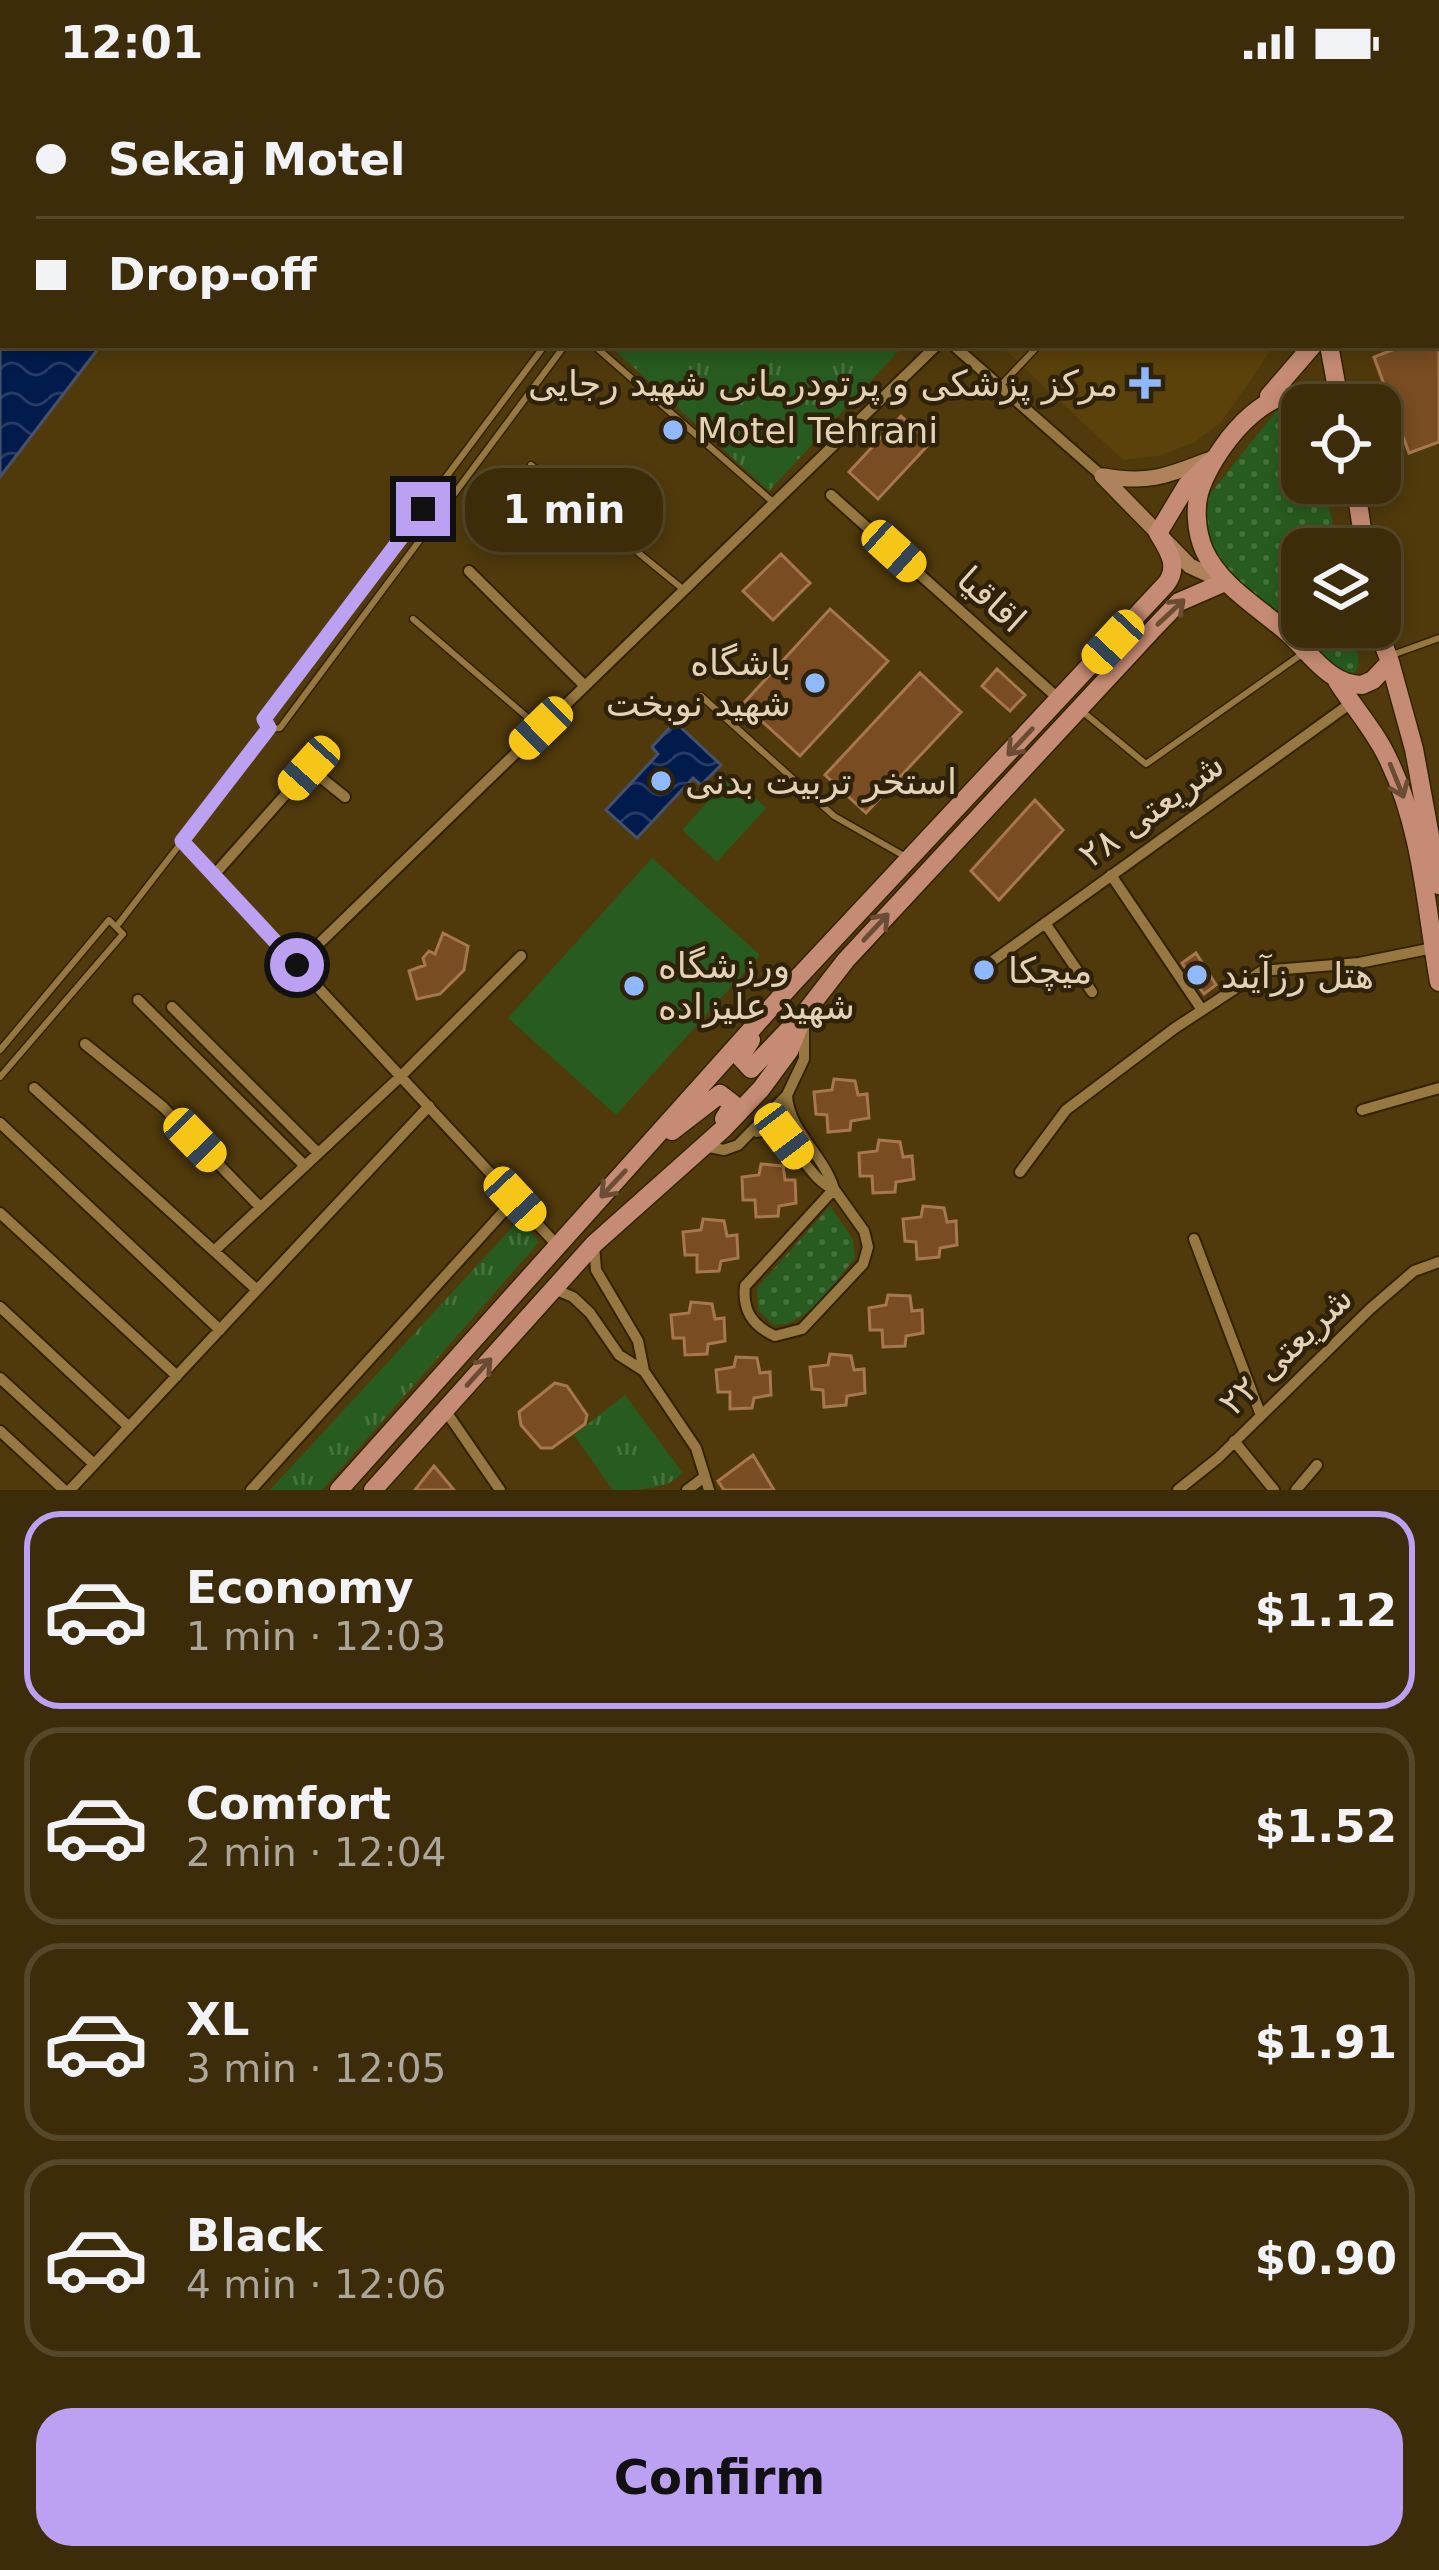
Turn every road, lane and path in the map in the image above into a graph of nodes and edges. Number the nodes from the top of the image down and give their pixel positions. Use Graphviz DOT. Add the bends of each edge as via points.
graph roads {
  1 [pos="542,348"];
  2 [pos="563,348"];
  3 [pos="934,348"];
  4 [pos="956,348"];
  5 [pos="1036,348"];
  6 [pos="1310,348"];
  7 [pos="1330,348"];
  8 [pos="598,349"];
  9 [pos="1336,384"];
  10 [pos="515,385"];
  11 [pos="1000,386"];
  12 [pos="529,394"];
  13 [pos="1281,396"];
  14 [pos="1264,403"];
  15 [pos="1216,457"];
  16 [pos="531,465"];
  17 [pos="1102,476"];
  18 [pos="831,495"];
  19 [pos="774,503"];
  20 [pos="1158,533"];
  21 [pos="469,571"];
  22 [pos="1225,582"];
  23 [pos="685,590"];
  24 [pos="349,605"];
  25 [pos="364,615"];
  26 [pos="412,620"];
  27 [pos="1281,623"];
  28 [pos="1439,638"];
  29 [pos="1296,648"];
  30 [pos="1311,648"];
  31 [pos="1385,648"];
  32 [pos="1389,659"];
  33 [pos="1337,681"];
  34 [pos="585,686"];
  35 [pos="701,696"];
  36 [pos="1060,700"];
  37 [pos="1351,703"];
  38 [pos="1080,710"];
  39 [pos="269,728"];
  40 [pos="541,728"];
  41 [pos="345,797"];
  42 [pos="1434,821"];
  43 [pos="182,841"];
  44 [pos="910,859"];
  45 [pos="214,875"];
  46 [pos="1112,875"];
  47 [pos="1439,885"];
  48 [pos="1045,923"];
  49 [pos="116,927"];
  50 [pos="1436,948"];
  51 [pos="521,956"];
  52 [pos="297,965"];
  53 [pos="987,965"];
  54 [pos="1439,982"];
  55 [pos="794,983"];
  56 [pos="1092,992"];
  57 [pos="137,1000"];
  58 [pos="172,1007"];
  59 [pos="1202,1010"];
  60 [pos="804,1014"];
  61 [pos="85,1044"];
  62 [pos="0,1050"];
  63 [pos="401,1076"];
  64 [pos="0,1077"];
  65 [pos="34,1088"];
  66 [pos="1439,1088"];
  67 [pos="787,1095"];
  68 [pos="428,1106"];
  69 [pos="1363,1110"];
  70 [pos="0,1123"];
  71 [pos="753,1133"];
  72 [pos="701,1145"];
  73 [pos="646,1148"];
  74 [pos="317,1152"];
  75 [pos="303,1164"];
  76 [pos="1020,1172"];
  77 [pos="834,1189"];
  78 [pos="515,1199"];
  79 [pos="260,1207"];
  80 [pos="0,1213"];
  81 [pos="1194,1239"];
  82 [pos="556,1244"];
  83 [pos="594,1244"];
  84 [pos="214,1251"];
  85 [pos="1439,1262"];
  86 [pos="554,1289"];
  87 [pos="257,1291"];
  88 [pos="0,1307"];
  89 [pos="220,1330"];
  90 [pos="644,1371"];
  91 [pos="177,1376"];
  92 [pos="0,1378"];
  93 [pos="445,1410"];
  94 [pos="1260,1413"];
  95 [pos="129,1427"];
  96 [pos="0,1431"];
  97 [pos="1234,1441"];
  98 [pos="94,1464"];
  99 [pos="1317,1465"];
  100 [pos="706,1484"];
  101 [pos="67,1490"];
  102 [pos="251,1490"];
  103 [pos="339,1490"];
  104 [pos="373,1490"];
  105 [pos="500,1490"];
  106 [pos="687,1490"];
  107 [pos="1178,1490"];
  108 [pos="1274,1490"];
  109 [pos="1296,1490"];
  1 -- 10 [label="lane"];
  2 -- 12 [label="lane"];
  3 -- 19 [label="street"];
  4 -- 11 [label="street"];
  5 -- 11 [label="lane"];
  6 -- 14 [label="main road"];
  7 -- 9 [label="main road"];
  8 -- 19 [label="lane"];
  10 -- 12 [label="lane"];
  10 -- 24 [label="lane"];
  11 -- 17 [label="street"];
  12 -- 25 [label="lane"];
  13 -- 14 [label="main road"];
  14 -- 15 [label="main road"];
  15 -- 17 [label="main road" via="1163,478"];
  15 -- 20 [label="main road" via="1187,484"];
  15 -- 22 [label="main road" via="1200,489 1197,526"];
  16 -- 23 [label="lane"];
  17 -- 20 [label="main road"];
  18 -- 36 [label="street, اقاقیا"];
  19 -- 23 [label="street"];
  20 -- 22 [label="main road" via="1190,566"];
  20 -- 36 [label="main road" via="1173,575"];
  21 -- 34 [label="street"];
  22 -- 27 [label="main road"];
  38 -- 22 [label="main road, one-way" via="1179,602"];
  23 -- 34 [label="street"];
  24 -- 25 [label="lane"];
  24 -- 39 [label="lane" via="264,719"];
  25 -- 39 [label="lane" via="280,728"];
  26 -- 40 [label="lane"];
  28 -- 32 [label="lane"];
  29 -- 38 [label="lane" via="1143,765"];
  30 -- 33 [label="main road"];
  31 -- 32 [label="main road"];
  32 -- 33 [label="main road" via="1362,685"];
  32 -- 42 [label="main road"];
  33 -- 37 [label="main road"];
  34 -- 40 [label="street"];
  35 -- 44 [label="lane" via="834,816"];
  36 -- 44 [label="main road, one-way"];
  37 -- 46 [label="street, شریعتی ۲۸"];
  37 -- 50 [label="main road, one-way" via="1404,796"];
  60 -- 38 [label="main road, one-way"];
  39 -- 43 [label="lane"];
  40 -- 52 [label="street"];
  41 -- 45 [label="street" via="309,768"];
  42 -- 47 [label="main road"];
  43 -- 45 [label="street"];
  43 -- 49 [label="lane"];
  44 -- 55 [label="main road"];
  45 -- 52 [label="street"];
  46 -- 48 [label="street, شریعتی ۲۸"];
  46 -- 59 [label="street"];
  48 -- 53 [label="street, شریعتی ۲۸"];
  48 -- 56 [label="street"];
  49 -- 62 [label="lane" via="109,920"];
  49 -- 64 [label="lane" via="123,934"];
  50 -- 54 [label="main road"];
  50 -- 59 [label="street" via="1262,971"];
  51 -- 63 [label="street"];
  52 -- 63 [label="street"];
  55 -- 60 [label="main road" via="742,1051 743,1065 756,1067"];
  55 -- 73 [label="main road"];
  57 -- 75 [label="street"];
  58 -- 74 [label="street"];
  59 -- 76 [label="street" via="1066,1110"];
  60 -- 67 [label="street" via="804,1058"];
  60 -- 72 [label="main road" via="761,1090"];
  61 -- 79 [label="street" via="163,1107"];
  63 -- 68 [label="street"];
  63 -- 74 [label="street"];
  65 -- 84 [label="street"];
  66 -- 69 [label="street"];
  67 -- 71 [label="street"];
  67 -- 77 [label="street"];
  68 -- 78 [label="street"];
  68 -- 87 [label="street"];
  70 -- 89 [label="street"];
  71 -- 72 [label="street" via="724,1150"];
  71 -- 77 [label="street" via="784,1136 820,1184"];
  72 -- 73 [label="main road" via="732,1110 727,1095 712,1097"];
  72 -- 83 [label="main road"];
  73 -- 82 [label="main road, one-way"];
  74 -- 75 [label="street"];
  75 -- 79 [label="street"];
  77 -- 77 [label="street" via="864,1232 863,1264 802,1329 776,1336 762,1330 749,1317 745,1286"];
  78 -- 82 [label="street"];
  78 -- 102 [label="street"];
  79 -- 84 [label="street"];
  80 -- 91 [label="street"];
  81 -- 94 [label="street"];
  82 -- 103 [label="main road"];
  83 -- 86 [label="main road"];
  83 -- 90 [label="street" via="596,1270 638,1341"];
  84 -- 87 [label="street"];
  85 -- 94 [label="street, شریعتی ۲۲" via="1414,1271"];
  86 -- 90 [label="street" via="573,1297 620,1355"];
  93 -- 86 [label="main road, one-way"];
  87 -- 89 [label="street"];
  88 -- 95 [label="street"];
  89 -- 91 [label="street"];
  90 -- 100 [label="street" via="696,1448"];
  91 -- 95 [label="street"];
  92 -- 98 [label="street"];
  93 -- 104 [label="main road"];
  93 -- 105 [label="street"];
  94 -- 97 [label="street, شریعتی ۲۲"];
  95 -- 98 [label="street"];
  96 -- 101 [label="street"];
  97 -- 107 [label="street, شریعتی ۲۲"];
  97 -- 108 [label="street"];
  98 -- 101 [label="street"];
  99 -- 109 [label="street"];
  100 -- 106 [label="street"];
}
